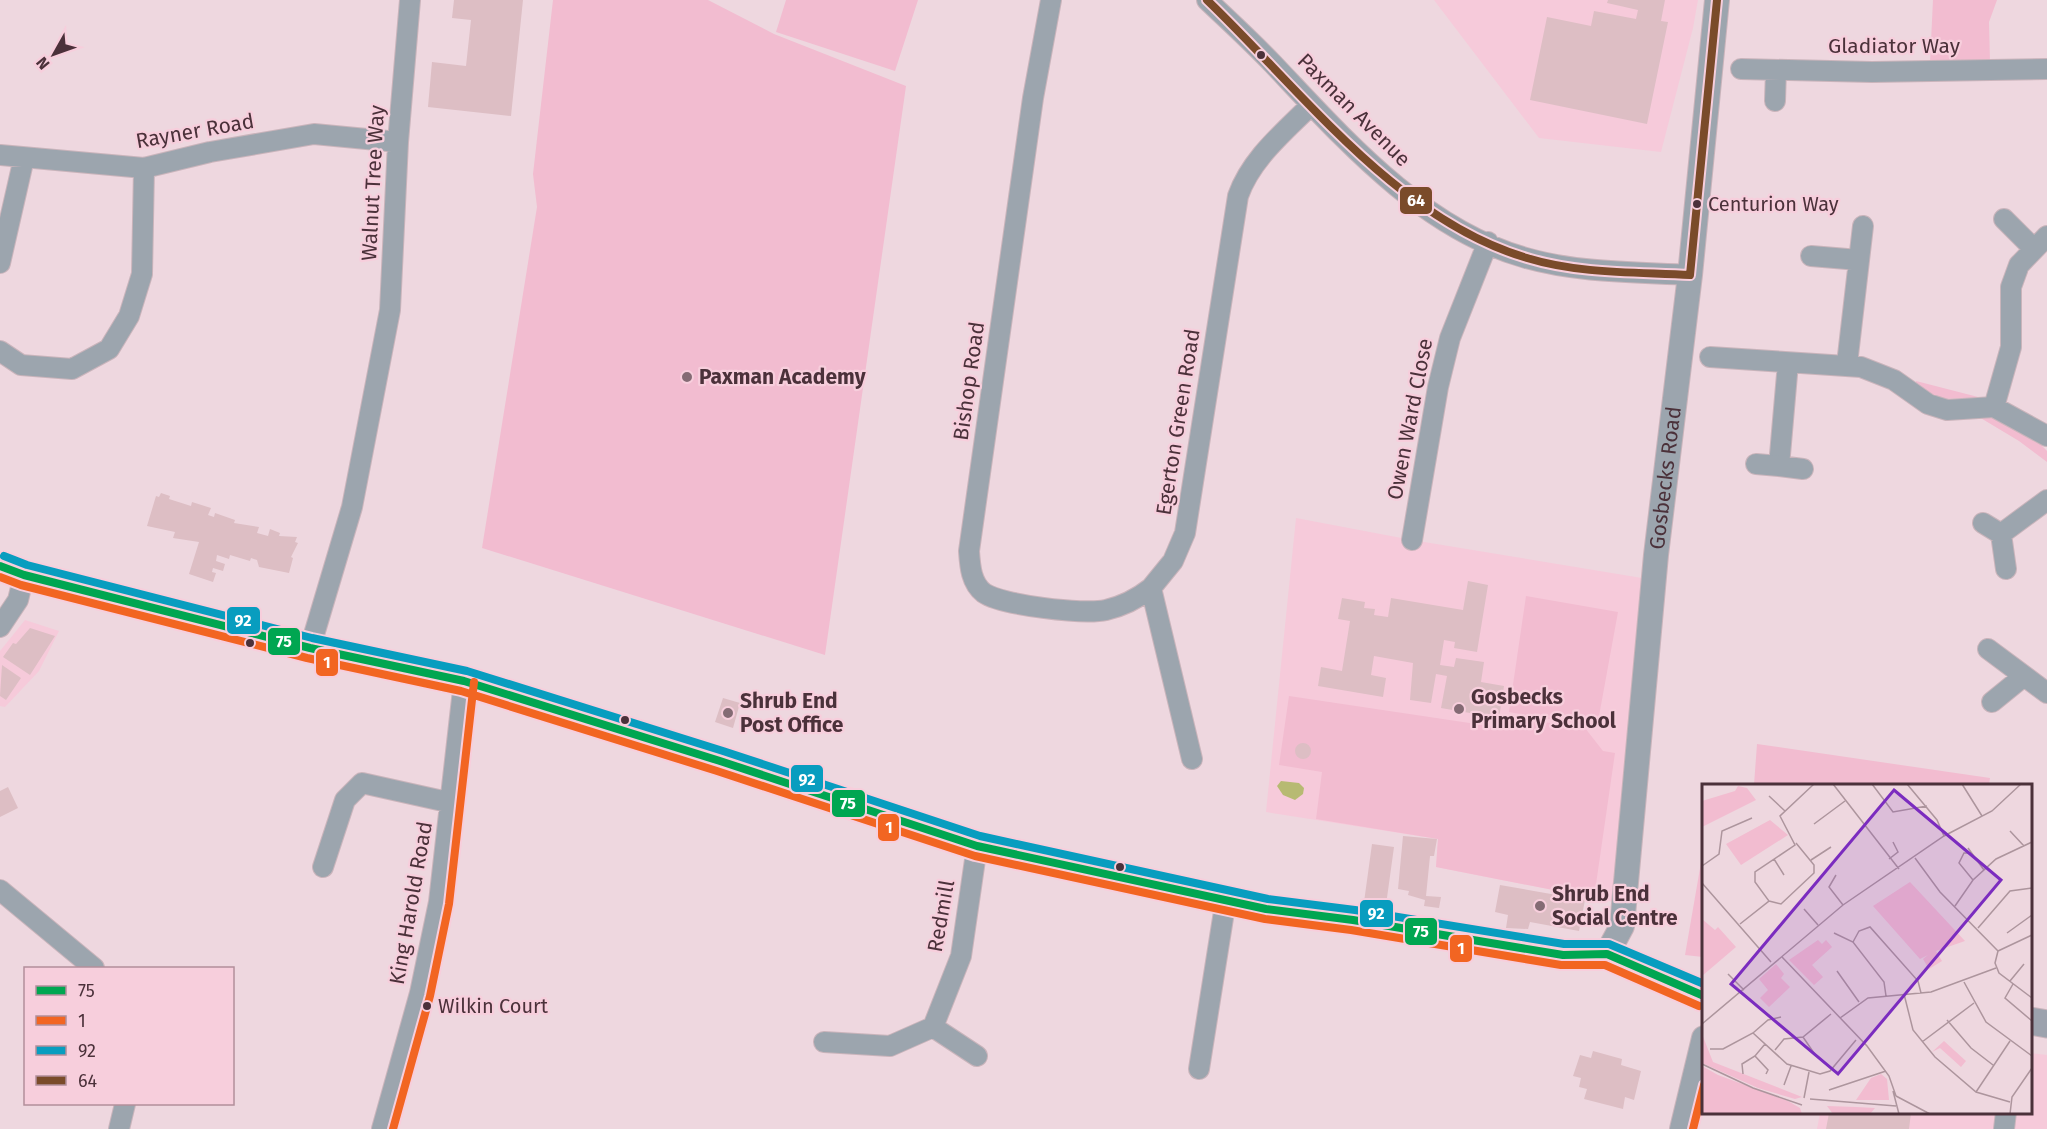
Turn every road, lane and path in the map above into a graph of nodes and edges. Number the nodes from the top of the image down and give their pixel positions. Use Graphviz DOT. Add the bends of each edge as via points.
graph roads {
  1 [pos="410,0"];
  2 [pos="1052,0"];
  3 [pos="1717,0"];
  4 [pos="1210,1"];
  5 [pos="1741,69"];
  6 [pos="2047,69"];
  7 [pos="1776,70"];
  8 [pos="1775,101"];
  9 [pos="1310,106"];
  10 [pos="398,142"];
  11 [pos="0,155"];
  12 [pos="24,158"];
  13 [pos="144,168"];
  14 [pos="2004,219"];
  15 [pos="1863,226"];
  16 [pos="1488,242"];
  17 [pos="2041,242"];
  18 [pos="1810,256"];
  19 [pos="1859,260"];
  20 [pos="0,263"];
  21 [pos="1690,275"];
  22 [pos="0,351"];
  23 [pos="1710,357"];
  24 [pos="1788,363"];
  25 [pos="1847,364"];
  26 [pos="1994,407"];
  27 [pos="2047,436"];
  28 [pos="1756,464"];
  29 [pos="1779,466"];
  30 [pos="1803,469"];
  31 [pos="2047,500"];
  32 [pos="1983,523"];
  33 [pos="2001,534"];
  34 [pos="1412,540"];
  35 [pos="2006,569"];
  36 [pos="12,571"];
  37 [pos="1151,588"];
  38 [pos="0,627"];
  39 [pos="310,648"];
  40 [pos="1988,649"];
  41 [pos="2024,676"];
  42 [pos="464,681"];
  43 [pos="2047,693"];
  44 [pos="1992,702"];
  45 [pos="1192,759"];
  46 [pos="453,803"];
  47 [pos="977,846"];
  48 [pos="323,867"];
  49 [pos="0,890"];
  50 [pos="1226,899"];
  51 [pos="1607,954"];
  52 [pos="92,967"];
  53 [pos="1702,996"];
  54 [pos="2032,1021"];
  55 [pos="2047,1024"];
  56 [pos="933,1026"];
  57 [pos="824,1042"];
  58 [pos="1702,1046"];
  59 [pos="977,1056"];
  60 [pos="1199,1069"];
  61 [pos="125,1105"];
  62 [pos="2006,1114"];
  63 [pos="119,1129"];
  64 [pos="382,1129"];
  65 [pos="1682,1129"];
  66 [pos="2004,1129"];
  1 -- 10 [label="street, Walnut Tree Way"];
  2 -- 37 [label="street, Bishop Road" via="1031,110 970,566 983,592 997,599 1051,609 1104,610 1135,601"];
  3 -- 21 [label="street, Gosbecks Road"];
  4 -- 9 [label="street, Paxman Avenue"];
  5 -- 7 [label="street, Gladiator Way"];
  6 -- 7 [label="street, Gladiator Way"];
  7 -- 8 [label="street"];
  9 -- 16 [label="street, Paxman Avenue" via="1423,207"];
  9 -- 37 [label="street, Egerton Green Road" via="1254,163 1238,196 1185,533 1173,561"];
  10 -- 13 [label="street, Rayner Road" via="314,134"];
  10 -- 39 [label="street, Walnut Tree Way" via="390,310 352,507"];
  11 -- 12 [label="street, Rayner Road"];
  12 -- 13 [label="street, Rayner Road"];
  12 -- 20 [label="street"];
  13 -- 22 [label="street" via="142,273 129,316 109,348 72,369 21,365"];
  14 -- 17 [label="street"];
  15 -- 19 [label="street"];
  16 -- 21 [label="street, Paxman Avenue" via="1525,258 1559,265"];
  16 -- 34 [label="street, Owen Ward Close" via="1450,338"];
  17 -- 26 [label="street" via="2019,265 2011,287 2011,347"];
  18 -- 19 [label="street"];
  19 -- 25 [label="street"];
  21 -- 51 [label="street, Gosbecks Road" via="1657,544 1622,926"];
  23 -- 24 [label="street"];
  24 -- 25 [label="street"];
  24 -- 29 [label="street"];
  25 -- 26 [label="street" via="1877,371 1928,404 1947,410"];
  26 -- 27 [label="street"];
  28 -- 29 [label="street"];
  29 -- 30 [label="street"];
  31 -- 33 [label="street"];
  32 -- 33 [label="street"];
  33 -- 35 [label="street"];
  36 -- 38 [label="street" via="18,600"];
  36 -- 39 [label="main road"];
  37 -- 45 [label="street"];
  39 -- 42 [label="main road"];
  40 -- 41 [label="street"];
  41 -- 43 [label="street"];
  41 -- 44 [label="street"];
  42 -- 46 [label="street, King Harold Road"];
  42 -- 47 [label="main road"];
  46 -- 48 [label="street" via="362,783 345,800"];
  46 -- 64 [label="street, King Harold Road" via="440,902 420,993"];
  47 -- 50 [label="main road"];
  47 -- 56 [label="street, Redmill" via="961,956"];
  49 -- 52 [label="street"];
  50 -- 51 [label="main road" via="1266,909 1563,955"];
  50 -- 60 [label="street"];
  51 -- 53 [label="main road"];
  54 -- 55 [label="main road"];
  56 -- 57 [label="street" via="890,1046"];
  56 -- 59 [label="street"];
  58 -- 65 [label="street"];
  61 -- 63 [label="street"];
  62 -- 66 [label="street"];
}
